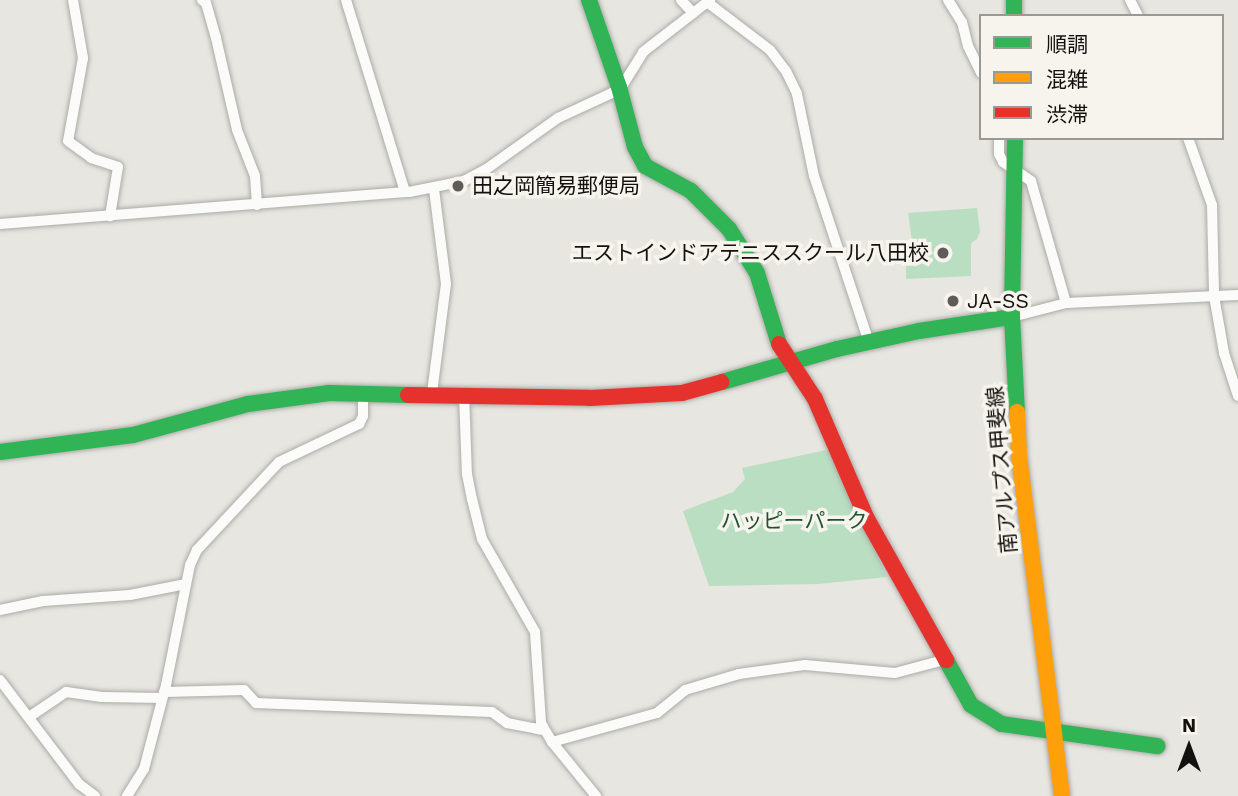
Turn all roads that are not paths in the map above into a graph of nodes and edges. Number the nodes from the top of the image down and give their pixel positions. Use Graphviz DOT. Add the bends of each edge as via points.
graph roads {
  1 [pos="73,0"];
  2 [pos="202,0"];
  3 [pos="346,0"];
  4 [pos="589,0"];
  5 [pos="681,0"];
  6 [pos="948,0"];
  7 [pos="708,1"];
  8 [pos="693,12"];
  9 [pos="979,69"];
  10 [pos="619,87"];
  11 [pos="999,140"];
  12 [pos="1015,140"];
  13 [pos="1189,140"];
  14 [pos="1015,170"];
  15 [pos="434,189"];
  16 [pos="405,192"];
  17 [pos="257,205"];
  18 [pos="110,216"];
  19 [pos="0,224"];
  20 [pos="1238,295"];
  21 [pos="1214,296"];
  22 [pos="1066,303"];
  23 [pos="1012,317"];
  24 [pos="869,342"];
  25 [pos="791,363"];
  26 [pos="363,393"];
  27 [pos="432,393"];
  28 [pos="464,394"];
  29 [pos="1238,396"];
  30 [pos="0,452"];
  31 [pos="186,584"];
  32 [pos="0,610"];
  33 [pos="944,660"];
  34 [pos="0,680"];
  35 [pos="163,695"];
  36 [pos="29,718"];
  37 [pos="544,730"];
  38 [pos="1054,733"];
  39 [pos="552,742"];
  40 [pos="1157,746"];
  41 [pos="95,796"];
  42 [pos="127,796"];
  43 [pos="596,796"];
  44 [pos="1062,796"];
  1 -- 18 [label="street" via="83,58 68,141 91,158 118,167"];
  2 -- 17 [label="street" via="216,37 237,130 255,176"];
  3 -- 16 [label="street"];
  4 -- 10 [label="street"];
  5 -- 8 [label="street"];
  6 -- 9 [label="street" via="962,22"];
  7 -- 8 [label="street"];
  7 -- 24 [label="street" via="770,50 797,94 814,176"];
  8 -- 10 [label="street" via="643,52"];
  10 -- 15 [label="street" via="558,118 485,170"];
  10 -- 25 [label="street" via="635,147 645,166 691,191 729,229 761,281 780,348"];
  11 -- 14 [label="street" via="1003,162"];
  12 -- 14 [label="street, 南アルプス甲斐線"];
  13 -- 21 [label="street" via="1212,205"];
  14 -- 22 [label="street" via="1031,181"];
  14 -- 23 [label="street, 南アルプス甲斐線"];
  15 -- 16 [label="street"];
  15 -- 27 [label="street" via="446,284"];
  16 -- 17 [label="street"];
  17 -- 18 [label="street"];
  18 -- 19 [label="street"];
  20 -- 21 [label="street"];
  21 -- 22 [label="street"];
  21 -- 29 [label="street" via="1224,353"];
  22 -- 23 [label="street"];
  23 -- 24 [label="street"];
  23 -- 38 [label="street, 南アルプス甲斐線" via="1021,481"];
  24 -- 25 [label="street"];
  25 -- 28 [label="street" via="682,393 652,396"];
  25 -- 33 [label="street" via="815,399 867,519"];
  26 -- 27 [label="street"];
  26 -- 30 [label="street" via="248,404 133,435"];
  26 -- 31 [label="street" via="359,424 279,462 197,550"];
  27 -- 28 [label="street"];
  28 -- 37 [label="street" via="472,499 482,539 535,632"];
  31 -- 32 [label="street"];
  31 -- 35 [label="street"];
  33 -- 38 [label="street" via="971,705 983,715 1002,724"];
  33 -- 39 [label="street" via="895,673 805,665 739,674 685,690 657,713"];
  34 -- 36 [label="street"];
  35 -- 36 [label="street" via="102,697 66,691"];
  35 -- 37 [label="street" via="244,690 256,703 492,712 507,723"];
  35 -- 42 [label="street" via="144,769"];
  36 -- 41 [label="street" via="79,784"];
  37 -- 39 [label="street"];
  38 -- 40 [label="street"];
  38 -- 44 [label="street, 南アルプス甲斐線"];
  39 -- 43 [label="street"];
}
